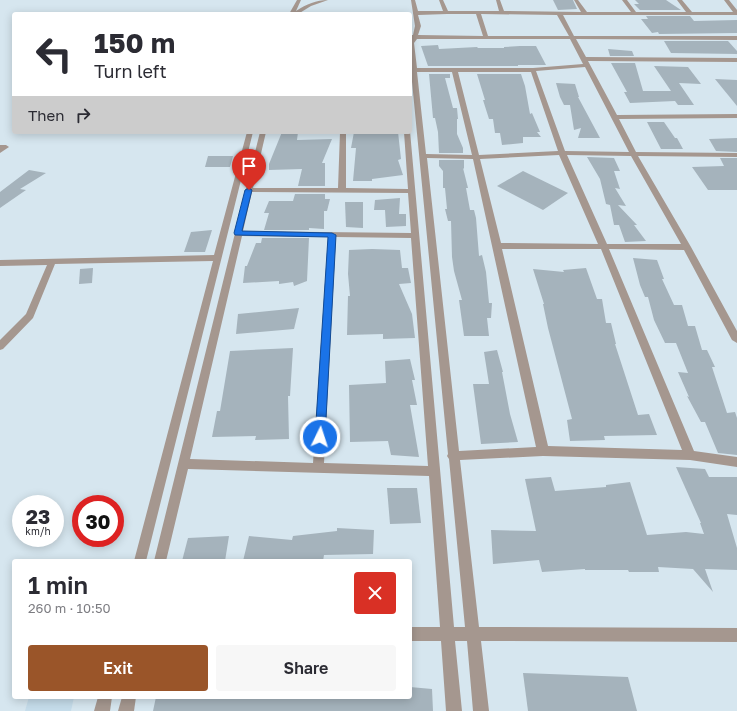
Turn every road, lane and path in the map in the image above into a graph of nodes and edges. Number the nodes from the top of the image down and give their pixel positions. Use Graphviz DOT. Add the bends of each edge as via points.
graph roads {
  1 [pos="299,0"];
  2 [pos="326,0"];
  3 [pos="413,0"];
  4 [pos="441,0"];
  5 [pos="498,0"];
  6 [pos="576,0"];
  7 [pos="624,0"];
  8 [pos="679,0"];
  9 [pos="726,0"];
  10 [pos="294,12"];
  11 [pos="297,12"];
  12 [pos="478,12"];
  13 [pos="502,12"];
  14 [pos="416,13"];
  15 [pos="446,13"];
  16 [pos="559,13"];
  17 [pos="690,13"];
  18 [pos="737,13"];
  19 [pos="585,14"];
  20 [pos="636,14"];
  21 [pos="412,20"];
  22 [pos="417,20"];
  23 [pos="412,38"];
  24 [pos="486,38"];
  25 [pos="737,38"];
  26 [pos="412,40"];
  27 [pos="412,40"];
  28 [pos="574,40"];
  29 [pos="737,43"];
  30 [pos="412,50"];
  31 [pos="737,60"];
  32 [pos="585,62"];
  33 [pos="414,70"];
  34 [pos="455,70"];
  35 [pos="533,70"];
  36 [pos="615,116"];
  37 [pos="737,116"];
  38 [pos="249,134"];
  39 [pos="263,134"];
  40 [pos="343,134"];
  41 [pos="407,134"];
  42 [pos="0,148"];
  43 [pos="0,151"];
  44 [pos="562,153"];
  45 [pos="633,153"];
  46 [pos="737,155"];
  47 [pos="422,156"];
  48 [pos="476,157"];
  49 [pos="249,190"];
  50 [pos="342,191"];
  51 [pos="412,191"];
  52 [pos="238,233"];
  53 [pos="332,235"];
  54 [pos="416,236"];
  55 [pos="497,246"];
  56 [pos="604,247"];
  57 [pos="686,247"];
  58 [pos="218,258"];
  59 [pos="52,262"];
  60 [pos="0,263"];
  61 [pos="737,340"];
  62 [pos="0,346"];
  63 [pos="543,451"];
  64 [pos="690,455"];
  65 [pos="453,456"];
  66 [pos="737,462"];
  67 [pos="184,464"];
  68 [pos="318,468"];
  69 [pos="435,471"];
  70 [pos="141,559"];
  71 [pos="160,559"];
  72 [pos="412,634"];
  73 [pos="448,634"];
  74 [pos="473,634"];
  75 [pos="737,636"];
  76 [pos="105,699"];
  77 [pos="129,699"];
  78 [pos="102,711"];
  79 [pos="126,711"];
  80 [pos="454,711"];
  81 [pos="481,711"];
  1 -- 10 [label="street"];
  2 -- 11 [label="street"];
  3 -- 14 [label="street"];
  4 -- 15 [label="street"];
  5 -- 13 [label="street"];
  6 -- 19 [label="street"];
  7 -- 20 [label="street"];
  8 -- 17 [label="street"];
  9 -- 18 [label="street"];
  12 -- 13 [label="street"];
  12 -- 15 [label="street"];
  12 -- 24 [label="street"];
  13 -- 16 [label="street"];
  14 -- 15 [label="street"];
  14 -- 22 [label="street"];
  16 -- 19 [label="street"];
  16 -- 28 [label="street"];
  17 -- 18 [label="street"];
  17 -- 20 [label="street"];
  19 -- 20 [label="street"];
  21 -- 22 [label="street"];
  22 -- 23 [label="street" via="418,26"];
  24 -- 26 [label="street"];
  24 -- 28 [label="street"];
  25 -- 28 [label="street"];
  27 -- 28 [label="street"];
  28 -- 29 [label="street"];
  28 -- 32 [label="street"];
  30 -- 33 [label="street"];
  31 -- 32 [label="street"];
  32 -- 35 [label="street"];
  32 -- 36 [label="street"];
  33 -- 34 [label="street"];
  33 -- 47 [label="street"];
  34 -- 35 [label="street"];
  34 -- 48 [label="street"];
  35 -- 44 [label="street"];
  36 -- 37 [label="street"];
  36 -- 45 [label="street"];
  38 -- 58 [label="street"];
  39 -- 49 [label="street"];
  40 -- 50 [label="street"];
  41 -- 51 [label="street"];
  42 -- 43 [label="street" via="6,148"];
  44 -- 45 [label="street"];
  44 -- 48 [label="street"];
  44 -- 56 [label="street"];
  45 -- 46 [label="street"];
  45 -- 57 [label="street"];
  47 -- 48 [label="street"];
  47 -- 65 [label="street"];
  48 -- 55 [label="street"];
  49 -- 50 [label="street"];
  49 -- 52 [label="street"];
  50 -- 51 [label="street"];
  51 -- 54 [label="street"];
  52 -- 53 [label="street"];
  52 -- 67 [label="street"];
  53 -- 54 [label="street"];
  53 -- 68 [label="street"];
  54 -- 69 [label="street"];
  55 -- 56 [label="street"];
  55 -- 63 [label="street"];
  56 -- 57 [label="street"];
  56 -- 64 [label="street"];
  57 -- 61 [label="street"];
  58 -- 59 [label="street"];
  58 -- 70 [label="street"];
  59 -- 60 [label="street"];
  59 -- 62 [label="street" via="30,316"];
  63 -- 64 [label="street"];
  63 -- 65 [label="street"];
  64 -- 66 [label="street"];
  65 -- 74 [label="street"];
  67 -- 68 [label="street"];
  67 -- 71 [label="street"];
  68 -- 69 [label="street"];
  69 -- 73 [label="street"];
  72 -- 73 [label="street"];
  73 -- 74 [label="street"];
  73 -- 80 [label="street"];
  74 -- 75 [label="street"];
  74 -- 81 [label="street"];
  76 -- 78 [label="street"];
  77 -- 79 [label="street"];
}
